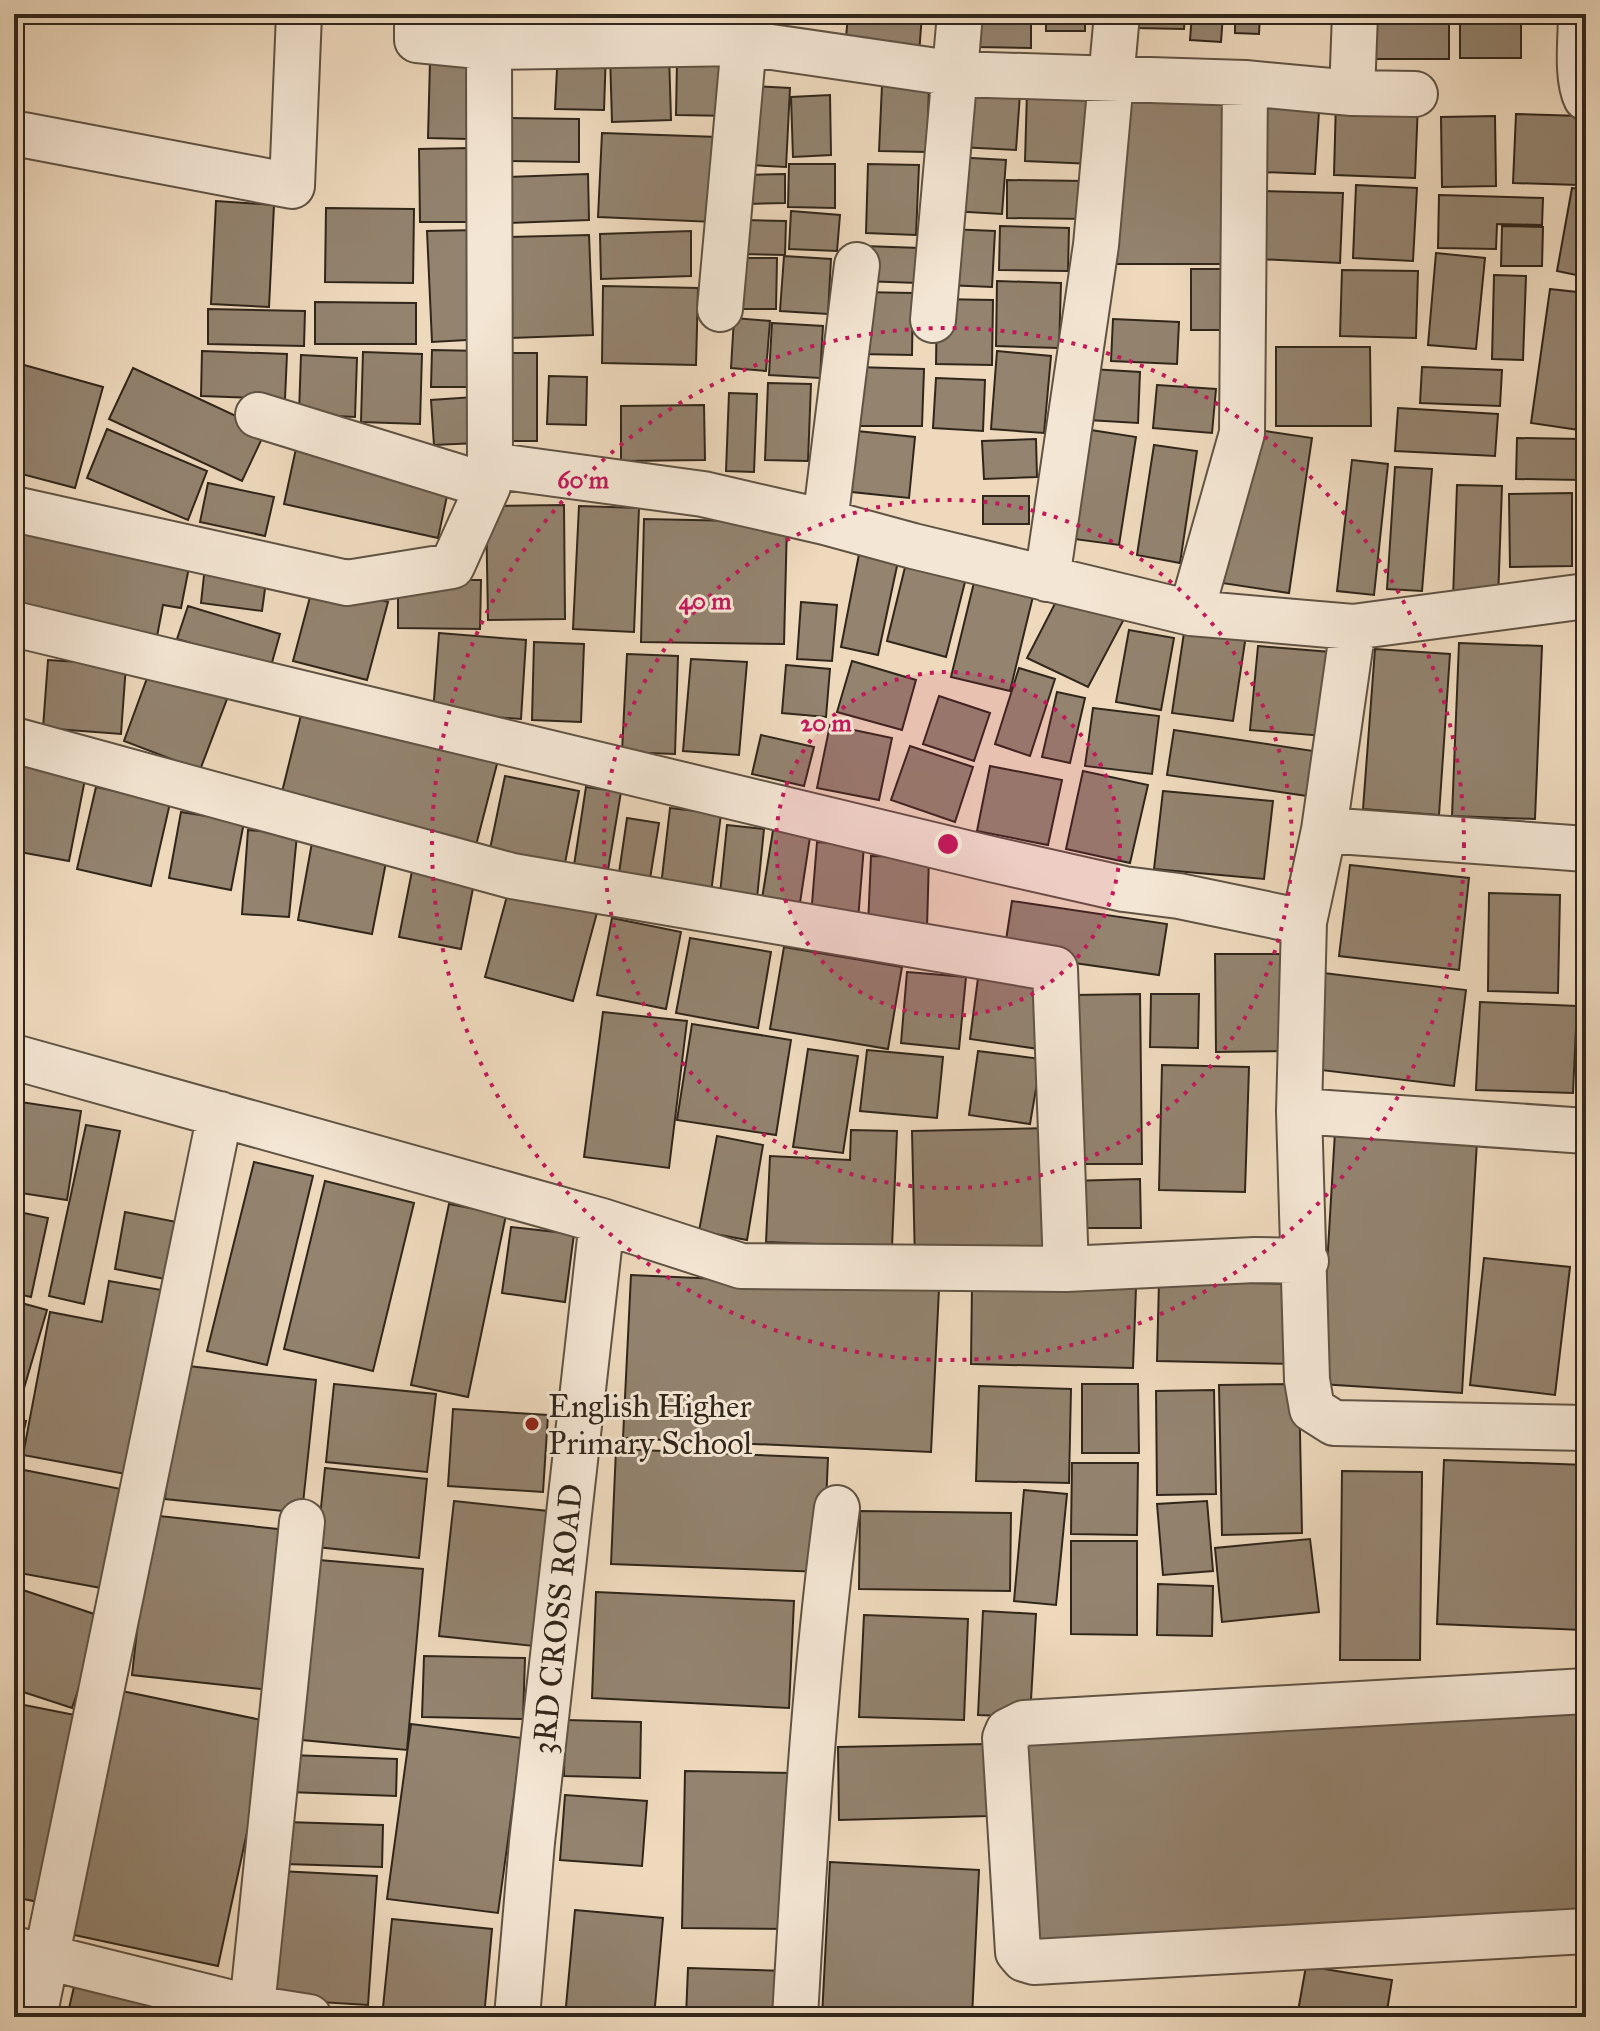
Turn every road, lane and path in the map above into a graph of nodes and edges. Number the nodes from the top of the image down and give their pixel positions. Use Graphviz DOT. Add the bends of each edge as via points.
graph roads {
  1 [pos="299,14"];
  2 [pos="417,14"];
  3 [pos="960,14"];
  4 [pos="1117,14"];
  5 [pos="1355,14"];
  6 [pos="1581,14"];
  7 [pos="744,43"];
  8 [pos="489,47"];
  9 [pos="957,74"];
  10 [pos="1111,79"];
  11 [pos="1245,83"];
  12 [pos="1352,93"];
  13 [pos="1415,94"];
  14 [pos="1586,98"];
  15 [pos="24,135"];
  16 [pos="857,265"];
  17 [pos="720,309"];
  18 [pos="933,320"];
  19 [pos="258,415"];
  20 [pos="489,476"];
  21 [pos="14,509"];
  22 [pos="825,522"];
  23 [pos="1047,579"];
  24 [pos="1586,596"];
  25 [pos="1191,613"];
  26 [pos="14,624"];
  27 [pos="1353,627"];
  28 [pos="14,740"];
  29 [pos="1324,830"];
  30 [pos="1586,849"];
  31 [pos="1304,922"];
  32 [pos="14,1057"];
  33 [pos="1299,1111"];
  34 [pos="220,1114"];
  35 [pos="1586,1131"];
  36 [pos="602,1221"];
  37 [pos="1306,1261"];
  38 [pos="1066,1269"];
  39 [pos="1586,1428"];
  40 [pos="837,1508"];
  41 [pos="302,1522"];
  42 [pos="1586,1691"];
  43 [pos="1586,1931"];
  44 [pos="30,1953"];
  45 [pos="251,2012"];
  46 [pos="34,2017"];
  47 [pos="309,2017"];
  48 [pos="517,2017"];
  49 [pos="795,2017"];
  1 -- 15 [label="street" via="292,186"];
  2 -- 8 [label="street" via="417,40"];
  3 -- 9 [label="street"];
  4 -- 10 [label="street"];
  5 -- 12 [label="street"];
  6 -- 14 [label="street"];
  7 -- 8 [label="street"];
  7 -- 9 [label="street"];
  7 -- 17 [label="street"];
  8 -- 20 [label="street"];
  9 -- 10 [label="street"];
  9 -- 18 [label="street"];
  10 -- 11 [label="street"];
  10 -- 23 [label="street" via="1096,245"];
  11 -- 12 [label="street"];
  11 -- 25 [label="street" via="1242,433"];
  12 -- 13 [label="street"];
  16 -- 22 [label="street"];
  19 -- 20 [label="street"];
  20 -- 21 [label="street" via="452,566 347,583"];
  20 -- 22 [label="street" via="703,494"];
  22 -- 23 [label="street"];
  23 -- 25 [label="street"];
  24 -- 27 [label="street"];
  25 -- 27 [label="street"];
  26 -- 31 [label="street" via="991,859"];
  27 -- 29 [label="street"];
  28 -- 38 [label="street" via="512,876 1055,969"];
  29 -- 30 [label="street"];
  29 -- 31 [label="street"];
  31 -- 33 [label="street"];
  32 -- 34 [label="street"];
  33 -- 35 [label="street"];
  33 -- 37 [label="street"];
  34 -- 36 [label="street"];
  34 -- 44 [label="street"];
  36 -- 38 [label="street" via="741,1266"];
  36 -- 48 [label="street, 3RD CROSS ROAD"];
  37 -- 38 [label="street"];
  37 -- 39 [label="street" via="1312,1409 1334,1423"];
  40 -- 49 [label="street" via="808,1796"];
  41 -- 45 [label="street"];
  42 -- 43 [label="street" via="1024,1723 1005,1738 1018,1952 1024,1959"];
  44 -- 45 [label="street"];
  44 -- 46 [label="street"];
  45 -- 47 [label="street"];
}
